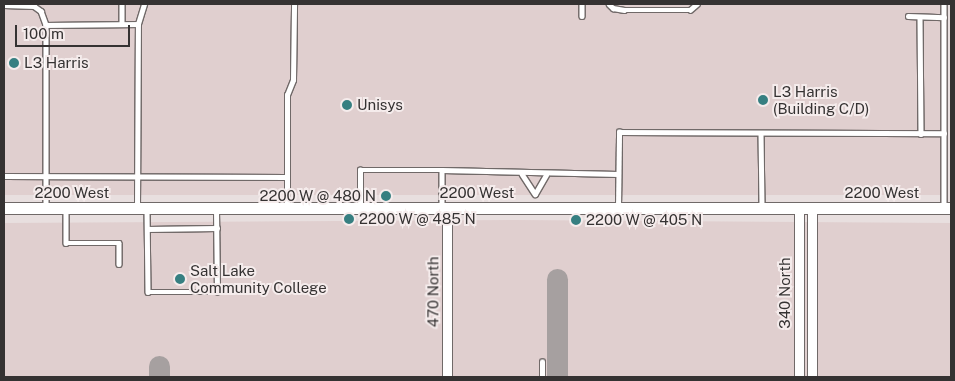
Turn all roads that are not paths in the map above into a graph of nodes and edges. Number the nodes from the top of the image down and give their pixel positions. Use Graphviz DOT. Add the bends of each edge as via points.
graph roads {
  1 [pos="5,4"];
  2 [pos="122,4"];
  3 [pos="144,4"];
  4 [pos="294,4"];
  5 [pos="582,4"];
  6 [pos="609,4"];
  7 [pos="697,4"];
  8 [pos="944,4"];
  9 [pos="582,16"];
  10 [pos="908,16"];
  11 [pos="920,16"];
  12 [pos="944,17"];
  13 [pos="122,24"];
  14 [pos="138,24"];
  15 [pos="46,25"];
  16 [pos="761,133"];
  17 [pos="944,133"];
  18 [pos="921,134"];
  19 [pos="442,170"];
  20 [pos="522,174"];
  21 [pos="618,174"];
  22 [pos="546,175"];
  23 [pos="4,176"];
  24 [pos="46,177"];
  25 [pos="137,177"];
  26 [pos="287,177"];
  27 [pos="535,194"];
  28 [pos="4,208"];
  29 [pos="46,208"];
  30 [pos="66,208"];
  31 [pos="142,208"];
  32 [pos="216,208"];
  33 [pos="287,208"];
  34 [pos="360,208"];
  35 [pos="445,208"];
  36 [pos="534,208"];
  37 [pos="618,208"];
  38 [pos="762,208"];
  39 [pos="799,208"];
  40 [pos="812,208"];
  41 [pos="948,208"];
  42 [pos="216,228"];
  43 [pos="147,229"];
  44 [pos="119,264"];
  45 [pos="542,362"];
  46 [pos="446,377"];
  47 [pos="542,377"];
  48 [pos="800,377"];
  49 [pos="812,377"];
  1 -- 15 [label="lane" via="34,6 41,11"];
  2 -- 13 [label="lane"];
  3 -- 14 [label="lane"];
  4 -- 26 [label="lane" via="293,80 287,95"];
  5 -- 9 [label="lane"];
  6 -- 7 [label="lane" via="624,10 690,10"];
  8 -- 12 [label="lane"];
  10 -- 11 [label="lane"];
  11 -- 12 [label="lane"];
  11 -- 18 [label="lane"];
  12 -- 17 [label="lane"];
  13 -- 14 [label="lane"];
  13 -- 15 [label="lane"];
  14 -- 25 [label="lane"];
  15 -- 24 [label="lane"];
  16 -- 18 [label="lane"];
  16 -- 21 [label="lane" via="619,132"];
  16 -- 38 [label="lane"];
  17 -- 18 [label="lane"];
  17 -- 41 [label="lane"];
  19 -- 20 [label="lane"];
  19 -- 34 [label="lane" via="360,170"];
  19 -- 35 [label="lane"];
  20 -- 22 [label="lane"];
  20 -- 27 [label="lane"];
  21 -- 22 [label="lane"];
  21 -- 37 [label="lane"];
  22 -- 27 [label="lane"];
  23 -- 24 [label="lane"];
  24 -- 25 [label="lane"];
  24 -- 29 [label="lane"];
  25 -- 26 [label="lane"];
  25 -- 31 [label="lane"];
  26 -- 33 [label="lane"];
  27 -- 36 [label="lane"];
  28 -- 29 [label="street, 2200 West"];
  29 -- 30 [label="street, 2200 West"];
  30 -- 31 [label="street, 2200 West"];
  30 -- 44 [label="lane" via="66,243 119,243"];
  31 -- 32 [label="street, 2200 West"];
  31 -- 43 [label="lane"];
  32 -- 33 [label="street, 2200 West"];
  32 -- 42 [label="lane"];
  33 -- 34 [label="street, 2200 West"];
  34 -- 35 [label="street, 2200 West"];
  35 -- 36 [label="street, 2200 West"];
  35 -- 46 [label="street, 470 North"];
  36 -- 37 [label="street, 2200 West"];
  37 -- 38 [label="street, 2200 West"];
  38 -- 39 [label="street, 2200 West"];
  39 -- 40 [label="street, 2200 West"];
  39 -- 48 [label="street, 340 North"];
  40 -- 41 [label="street, 2200 West"];
  40 -- 49 [label="street, 340 North"];
  42 -- 43 [label="lane"];
  42 -- 43 [label="lane" via="217,292 148,292"];
  45 -- 47 [label="lane"];
}
